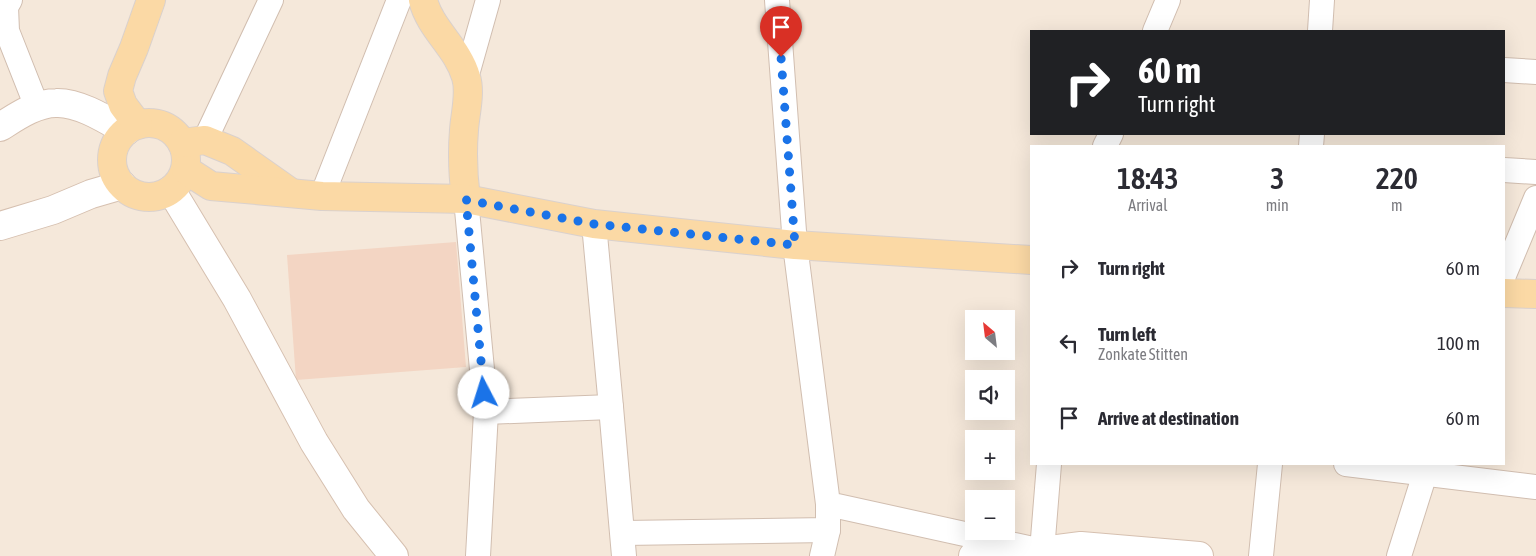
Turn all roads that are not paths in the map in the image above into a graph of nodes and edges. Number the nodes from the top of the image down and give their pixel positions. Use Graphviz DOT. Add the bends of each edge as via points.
graph roads {
  1 [pos="10,0"];
  2 [pos="151,0"];
  3 [pos="271,0"];
  4 [pos="399,0"];
  5 [pos="423,0"];
  6 [pos="488,0"];
  7 [pos="777,0"];
  8 [pos="1168,0"];
  9 [pos="1322,0"];
  10 [pos="1155,30"];
  11 [pos="1320,30"];
  12 [pos="1505,70"];
  13 [pos="1536,72"];
  14 [pos="466,78"];
  15 [pos="37,107"];
  16 [pos="0,127"];
  17 [pos="132,128"];
  18 [pos="194,142"];
  19 [pos="1505,170"];
  20 [pos="1536,172"];
  21 [pos="178,180"];
  22 [pos="122,185"];
  23 [pos="291,193"];
  24 [pos="322,196"];
  25 [pos="1536,198"];
  26 [pos="466,200"];
  27 [pos="594,224"];
  28 [pos="0,226"];
  29 [pos="795,245"];
  30 [pos="1030,260"];
  31 [pos="1505,273"];
  32 [pos="1505,293"];
  33 [pos="1536,294"];
  34 [pos="612,407"];
  35 [pos="486,412"];
  36 [pos="1049,465"];
  37 [pos="1270,465"];
  38 [pos="1366,465"];
  39 [pos="1426,468"];
  40 [pos="1536,487"];
  41 [pos="828,504"];
  42 [pos="828,530"];
  43 [pos="623,544"];
  44 [pos="1046,554"];
  45 [pos="394,556"];
  46 [pos="478,556"];
  47 [pos="822,556"];
  48 [pos="973,556"];
  49 [pos="1199,556"];
  50 [pos="1261,556"];
  51 [pos="1398,556"];
  1 -- 15 [label="street" via="6,7 7,32"];
  2 -- 17 [label="main road" via="118,91"];
  3 -- 18 [label="street"];
  4 -- 24 [label="street"];
  5 -- 14 [label="main road" via="426,11 459,60"];
  6 -- 14 [label="street"];
  7 -- 29 [label="street"];
  8 -- 10 [label="street"];
  9 -- 11 [label="street"];
  12 -- 13 [label="street"];
  14 -- 26 [label="main road" via="462,176"];
  15 -- 16 [label="main road"];
  15 -- 17 [label="main road" via="54,102 66,103"];
  17 -- 18 [label="main road" via="151,123"];
  17 -- 22 [label="main road" via="118,141 113,153 112,164"];
  18 -- 21 [label="main road" via="186,154"];
  18 -- 23 [label="main road" via="232,151"];
  19 -- 20 [label="street"];
  21 -- 22 [label="main road" via="153,197 131,192"];
  21 -- 23 [label="main road"];
  21 -- 45 [label="main road" via="314,442 356,509"];
  22 -- 28 [label="main road"];
  23 -- 24 [label="main road"];
  24 -- 26 [label="main road"];
  25 -- 31 [label="street"];
  26 -- 27 [label="main road"];
  26 -- 35 [label="street"];
  27 -- 29 [label="main road"];
  27 -- 34 [label="street"];
  29 -- 30 [label="main road"];
  29 -- 41 [label="street"];
  32 -- 33 [label="main road"];
  34 -- 35 [label="street"];
  34 -- 43 [label="street"];
  35 -- 46 [label="street"];
  36 -- 44 [label="street"];
  37 -- 50 [label="street"];
  38 -- 39 [label="street"];
  39 -- 40 [label="street"];
  39 -- 51 [label="street"];
  41 -- 42 [label="street"];
  41 -- 44 [label="street"];
  42 -- 43 [label="street"];
  42 -- 47 [label="street"];
  44 -- 48 [label="main road"];
  44 -- 49 [label="main road" via="1081,546"];
}
